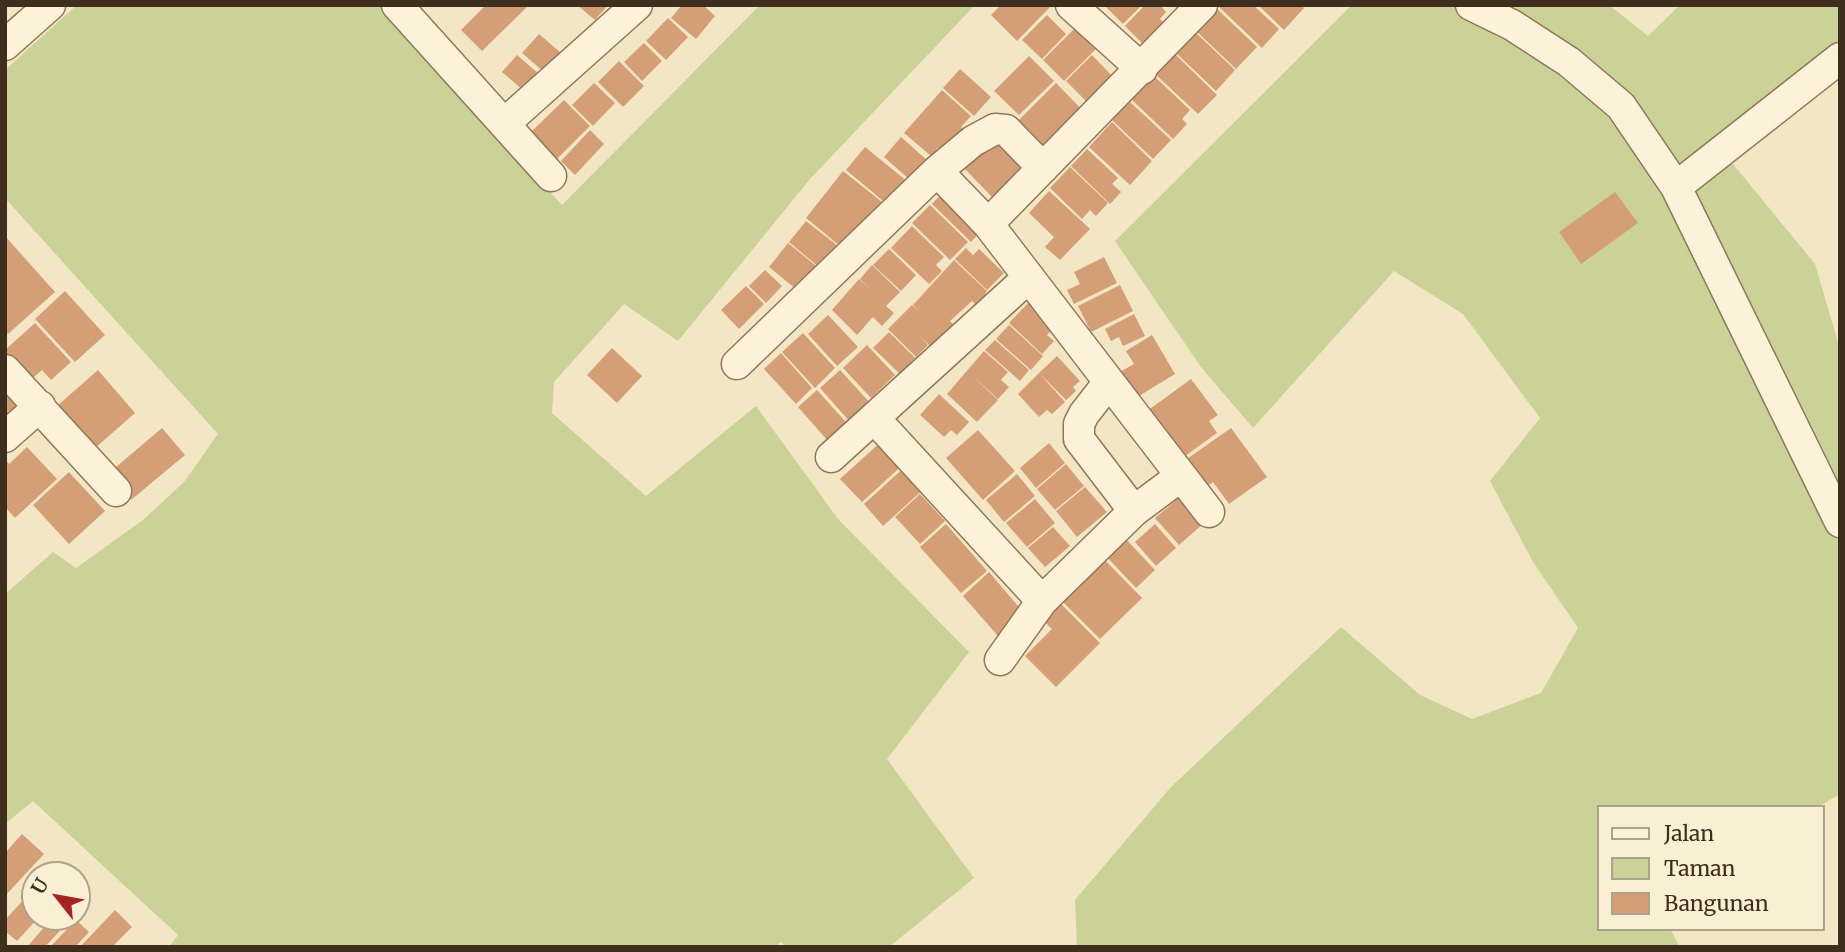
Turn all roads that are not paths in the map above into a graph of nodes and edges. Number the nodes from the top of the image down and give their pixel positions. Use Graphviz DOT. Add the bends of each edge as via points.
graph roads {
  1 [pos="397,5"];
  2 [pos="637,5"];
  3 [pos="1071,5"];
  4 [pos="1202,5"];
  5 [pos="1471,5"];
  6 [pos="40,8"];
  7 [pos="5,46"];
  8 [pos="1840,58"];
  9 [pos="1142,69"];
  10 [pos="504,124"];
  11 [pos="1043,168"];
  12 [pos="937,172"];
  13 [pos="551,176"];
  14 [pos="1676,187"];
  15 [pos="988,224"];
  16 [pos="1029,277"];
  17 [pos="737,364"];
  18 [pos="5,370"];
  19 [pos="1109,382"];
  20 [pos="40,407"];
  21 [pos="874,418"];
  22 [pos="5,437"];
  23 [pos="831,457"];
  24 [pos="1181,476"];
  25 [pos="116,491"];
  26 [pos="1135,511"];
  27 [pos="1209,512"];
  28 [pos="1840,522"];
  29 [pos="1042,601"];
  30 [pos="1000,660"];
  1 -- 10 [label="street"];
  2 -- 10 [label="street"];
  3 -- 9 [label="street"];
  4 -- 9 [label="street"];
  5 -- 14 [label="street" via="1569,62 1621,106"];
  6 -- 7 [label="street"];
  8 -- 14 [label="street"];
  9 -- 11 [label="street"];
  10 -- 13 [label="street"];
  11 -- 12 [label="street" via="1006,130 995,129"];
  11 -- 15 [label="street"];
  12 -- 15 [label="street"];
  12 -- 17 [label="street"];
  14 -- 28 [label="street"];
  15 -- 16 [label="street"];
  16 -- 19 [label="street"];
  16 -- 21 [label="street"];
  18 -- 20 [label="street"];
  19 -- 24 [label="street"];
  19 -- 26 [label="street" via="1084,414 1079,439"];
  20 -- 22 [label="street"];
  20 -- 25 [label="street"];
  21 -- 23 [label="street"];
  21 -- 29 [label="street"];
  24 -- 26 [label="street"];
  24 -- 27 [label="street"];
  26 -- 29 [label="street"];
  29 -- 30 [label="street"];
}
